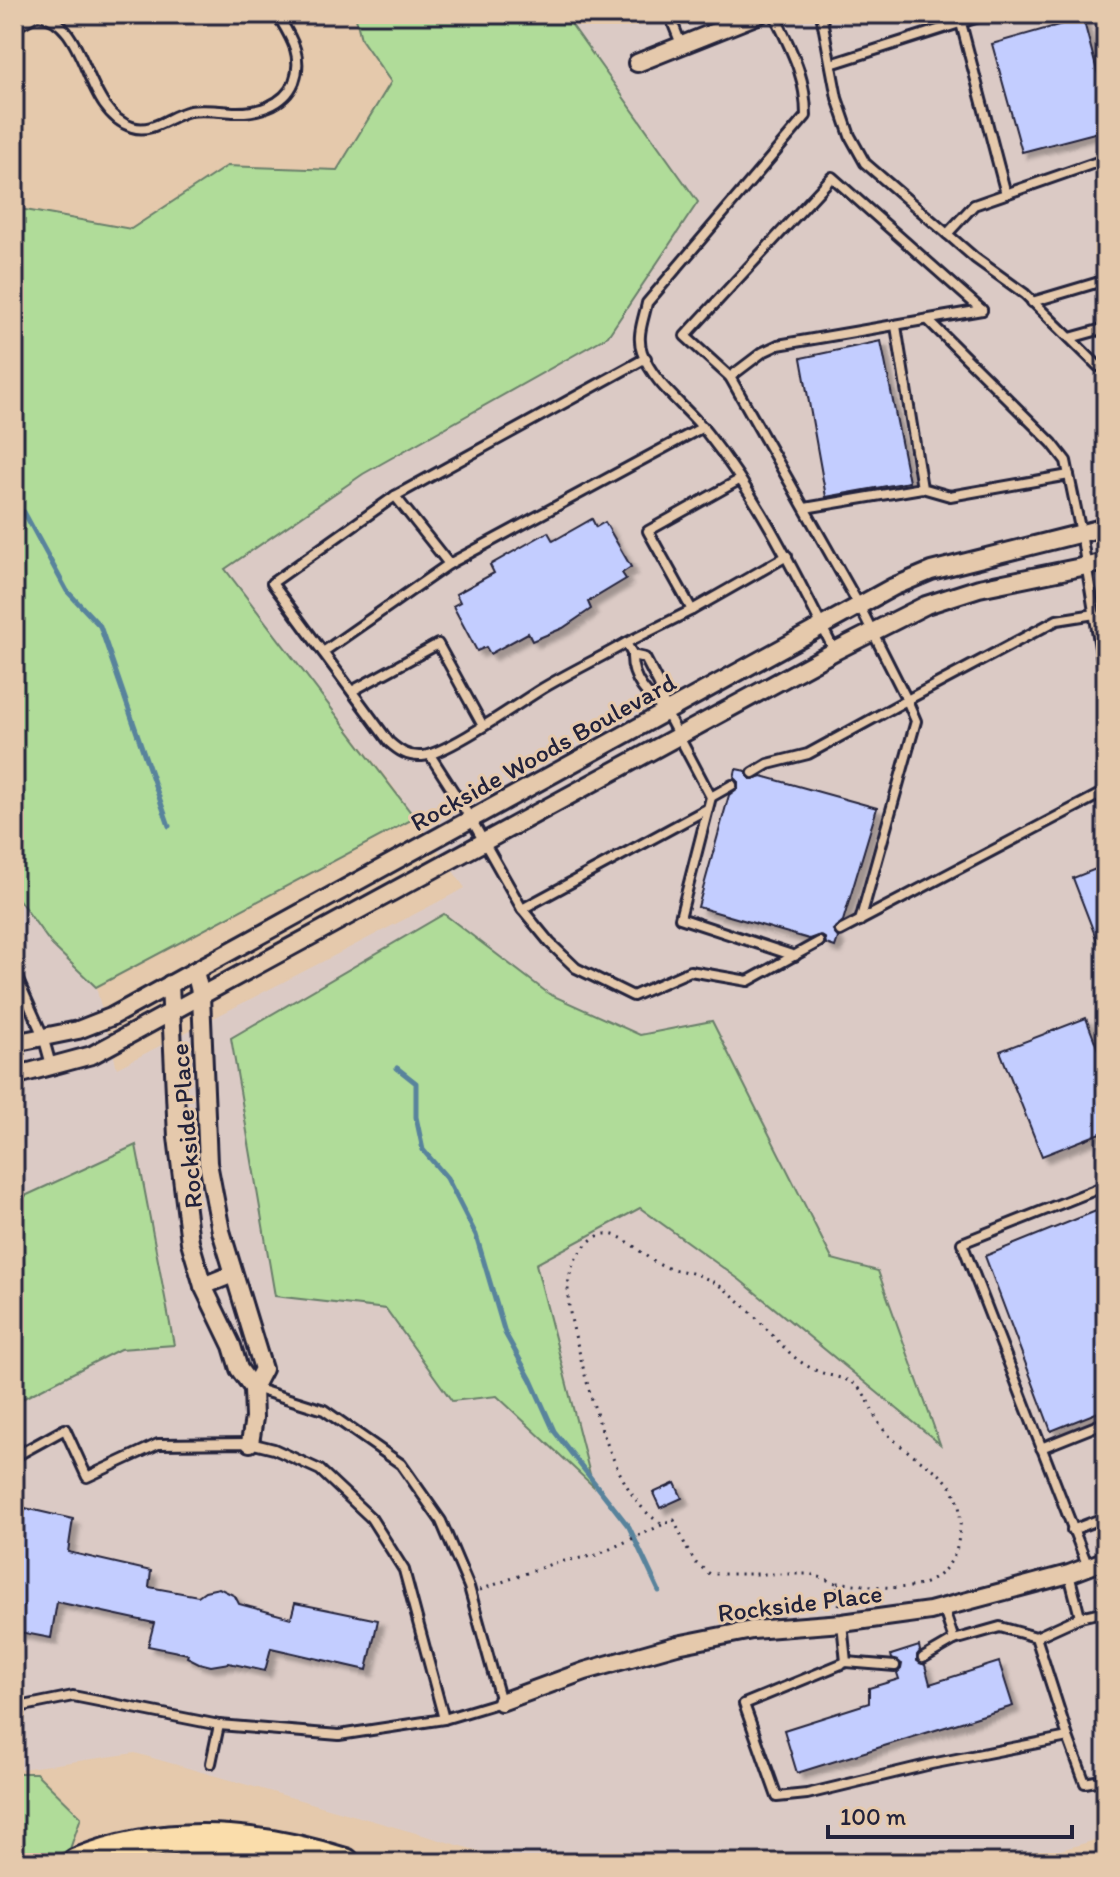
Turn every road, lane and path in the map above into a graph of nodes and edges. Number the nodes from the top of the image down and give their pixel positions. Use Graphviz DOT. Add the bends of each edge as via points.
graph roads {
  1 [pos="277,14"];
  2 [pos="669,14"];
  3 [pos="760,14"];
  4 [pos="774,14"];
  5 [pos="821,14"];
  6 [pos="988,14"];
  7 [pos="961,23"];
  8 [pos="14,28"];
  9 [pos="681,44"];
  10 [pos="637,63"];
  11 [pos="831,64"];
  12 [pos="1106,159"];
  13 [pos="1006,194"];
  14 [pos="947,234"];
  15 [pos="1106,280"];
  16 [pos="1032,302"];
  17 [pos="929,321"];
  18 [pos="896,326"];
  19 [pos="1106,328"];
  20 [pos="1070,338"];
  21 [pos="646,358"];
  22 [pos="1106,367"];
  23 [pos="730,377"];
  24 [pos="703,427"];
  25 [pos="1069,475"];
  26 [pos="739,480"];
  27 [pos="922,488"];
  28 [pos="395,496"];
  29 [pos="805,508"];
  30 [pos="1106,527"];
  31 [pos="1081,533"];
  32 [pos="787,556"];
  33 [pos="1106,562"];
  34 [pos="449,564"];
  35 [pos="1087,566"];
  36 [pos="859,605"];
  37 [pos="692,610"];
  38 [pos="1095,614"];
  39 [pos="822,626"];
  40 [pos="873,632"];
  41 [pos="626,643"];
  42 [pos="835,651"];
  43 [pos="323,652"];
  44 [pos="633,655"];
  45 [pos="1104,655"];
  46 [pos="1106,684"];
  47 [pos="352,691"];
  48 [pos="907,700"];
  49 [pos="666,712"];
  50 [pos="483,726"];
  51 [pos="678,737"];
  52 [pos="430,755"];
  53 [pos="753,773"];
  54 [pos="732,785"];
  55 [pos="1106,791"];
  56 [pos="711,797"];
  57 [pos="708,808"];
  58 [pos="471,819"];
  59 [pos="484,843"];
  60 [pos="522,909"];
  61 [pos="860,921"];
  62 [pos="840,931"];
  63 [pos="819,942"];
  64 [pos="795,956"];
  65 [pos="14,971"];
  66 [pos="195,971"];
  67 [pos="170,984"];
  68 [pos="201,996"];
  69 [pos="173,1011"];
  70 [pos="43,1036"];
  71 [pos="14,1043"];
  72 [pos="51,1065"];
  73 [pos="14,1076"];
  74 [pos="1100,1188"];
  75 [pos="233,1274"];
  76 [pos="203,1286"];
  77 [pos="253,1388"];
  78 [pos="1106,1422"];
  79 [pos="250,1443"];
  80 [pos="1041,1448"];
  81 [pos="14,1457"];
  82 [pos="1106,1517"];
  83 [pos="664,1524"];
  84 [pos="1072,1530"];
  85 [pos="1106,1560"];
  86 [pos="1088,1567"];
  87 [pos="1069,1574"];
  88 [pos="836,1583"];
  89 [pos="470,1593"];
  90 [pos="943,1607"];
  91 [pos="1106,1611"];
  92 [pos="841,1616"];
  93 [pos="1080,1617"];
  94 [pos="1036,1637"];
  95 [pos="954,1640"];
  96 [pos="923,1658"];
  97 [pos="846,1662"];
  98 [pos="895,1666"];
  99 [pos="501,1702"];
  100 [pos="14,1708"];
  101 [pos="444,1719"];
  102 [pos="219,1725"];
  103 [pos="1068,1737"];
  104 [pos="211,1763"];
  105 [pos="1106,1779"];
  106 [pos="77,1863"];
  107 [pos="345,1863"];
  1 -- 8 [label="lane" via="299,63 284,97 258,112 193,110 147,129 131,127 110,112 56,20 37,15"];
  2 -- 9 [label="lane"];
  3 -- 9 [label="street"];
  4 -- 21 [label="lane" via="798,64 806,116 647,303 640,334"];
  5 -- 11 [label="lane"];
  6 -- 7 [label="lane"];
  7 -- 11 [label="lane"];
  7 -- 13 [label="lane"];
  9 -- 10 [label="street"];
  11 -- 14 [label="lane" via="850,136 865,163"];
  12 -- 13 [label="lane"];
  13 -- 14 [label="lane" via="974,205"];
  14 -- 16 [label="lane"];
  15 -- 16 [label="lane"];
  16 -- 20 [label="lane"];
  17 -- 18 [label="lane"];
  17 -- 23 [label="lane" via="982,310 832,177 685,336"];
  17 -- 25 [label="lane" via="1052,443"];
  18 -- 23 [label="lane" via="778,345"];
  18 -- 27 [label="lane"];
  19 -- 20 [label="lane"];
  20 -- 22 [label="lane" via="1098,366"];
  21 -- 24 [label="lane"];
  21 -- 28 [label="lane"];
  23 -- 29 [label="lane"];
  24 -- 26 [label="lane"];
  24 -- 34 [label="lane"];
  25 -- 27 [label="lane" via="950,496"];
  25 -- 31 [label="lane"];
  26 -- 32 [label="lane"];
  26 -- 37 [label="lane" via="648,531"];
  27 -- 29 [label="lane"];
  28 -- 34 [label="lane"];
  28 -- 43 [label="lane" via="272,583"];
  29 -- 36 [label="lane"];
  30 -- 31 [label="street, Rockside Woods Boulevard"];
  31 -- 35 [label="lane"];
  31 -- 36 [label="street, Rockside Woods Boulevard" via="931,571"];
  32 -- 37 [label="lane"];
  32 -- 39 [label="lane"];
  33 -- 35 [label="street, Rockside Woods Boulevard"];
  34 -- 43 [label="lane"];
  35 -- 38 [label="lane"];
  35 -- 40 [label="street, Rockside Woods Boulevard" via="979,588 926,605"];
  36 -- 39 [label="street, Rockside Woods Boulevard"];
  36 -- 40 [label="lane"];
  37 -- 41 [label="lane"];
  38 -- 45 [label="lane"];
  38 -- 48 [label="lane" via="1057,620"];
  39 -- 42 [label="lane"];
  39 -- 49 [label="street, Rockside Woods Boulevard"];
  40 -- 42 [label="street, Rockside Woods Boulevard"];
  40 -- 48 [label="lane"];
  41 -- 44 [label="lane"];
  41 -- 50 [label="lane"];
  42 -- 51 [label="street, Rockside Woods Boulevard"];
  43 -- 47 [label="lane"];
  44 -- 49 [label="lane" via="631,668 645,693"];
  44 -- 49 [label="lane" via="645,658"];
  45 -- 46 [label="lane"];
  47 -- 50 [label="lane" via="438,644"];
  47 -- 52 [label="lane" via="389,742 403,753"];
  48 -- 53 [label="lane" via="808,754"];
  48 -- 61 [label="lane" via="916,721"];
  49 -- 51 [label="lane"];
  49 -- 58 [label="street, Rockside Woods Boulevard"];
  50 -- 52 [label="lane"];
  51 -- 56 [label="lane"];
  51 -- 59 [label="street, Rockside Woods Boulevard"];
  52 -- 58 [label="lane"];
  54 -- 56 [label="lane"];
  55 -- 61 [label="lane"];
  56 -- 57 [label="lane"];
  57 -- 60 [label="lane"];
  57 -- 64 [label="lane" via="680,918"];
  58 -- 59 [label="lane"];
  58 -- 66 [label="street, Rockside Woods Boulevard"];
  59 -- 60 [label="lane"];
  59 -- 68 [label="street, Rockside Woods Boulevard"];
  60 -- 64 [label="lane" via="576,968 633,996 690,971 748,981"];
  61 -- 62 [label="lane"];
  63 -- 64 [label="lane"];
  65 -- 70 [label="lane"];
  66 -- 67 [label="street, Rockside Woods Boulevard"];
  66 -- 68 [label="street, Rockside Place"];
  67 -- 69 [label="street"];
  67 -- 70 [label="street, Rockside Woods Boulevard" via="111,1017"];
  68 -- 69 [label="street, Rockside Woods Boulevard"];
  68 -- 75 [label="street, Rockside Place" via="208,1163"];
  69 -- 72 [label="street, Rockside Woods Boulevard" via="92,1055"];
  69 -- 76 [label="street" via="182,1184"];
  70 -- 71 [label="street, Rockside Woods Boulevard"];
  70 -- 72 [label="lane"];
  72 -- 73 [label="street, Rockside Woods Boulevard"];
  74 -- 80 [label="lane" via="962,1243"];
  75 -- 76 [label="street"];
  75 -- 77 [label="street, Rockside Place" via="263,1369"];
  76 -- 77 [label="street" via="239,1369"];
  77 -- 79 [label="street, Rockside Place"];
  77 -- 89 [label="lane" via="324,1410 401,1464 441,1521"];
  78 -- 80 [label="lane"];
  79 -- 81 [label="lane" via="158,1444 87,1477 65,1429"];
  79 -- 101 [label="lane" via="320,1470 371,1518 404,1570"];
  80 -- 84 [label="lane"];
  82 -- 84 [label="lane"];
  83 -- 88 [label="path" via="674,1520 696,1563 710,1574 811,1574"];
  83 -- 88 [label="path" via="646,1512 606,1444 570,1319 570,1273 579,1253 604,1234 620,1237 658,1264 698,1274 731,1293 806,1365 859,1386 882,1428 935,1469 954,1491 959,1509 956,1552 936,1578 908,1588"];
  83 -- 89 [label="path" via="597,1555"];
  84 -- 86 [label="lane"];
  85 -- 86 [label="street, Rockside Place"];
  86 -- 87 [label="street, Rockside Place"];
  87 -- 90 [label="street, Rockside Place"];
  87 -- 93 [label="lane"];
  88 -- 92 [label="path"];
  89 -- 99 [label="lane"];
  90 -- 92 [label="street, Rockside Place"];
  90 -- 95 [label="lane"];
  91 -- 93 [label="lane"];
  92 -- 97 [label="lane"];
  92 -- 99 [label="street, Rockside Place" via="677,1645"];
  93 -- 94 [label="lane"];
  94 -- 95 [label="lane" via="1000,1627"];
  94 -- 103 [label="lane"];
  95 -- 96 [label="lane"];
  97 -- 98 [label="lane"];
  97 -- 103 [label="lane" via="744,1704 777,1797"];
  99 -- 101 [label="lane"];
  100 -- 102 [label="lane" via="73,1696"];
  101 -- 102 [label="lane" via="339,1735"];
  102 -- 104 [label="lane"];
  103 -- 105 [label="lane" via="1085,1783"];
  106 -- 107 [label="highway" via="135,1846 204,1837 279,1845"];
}
